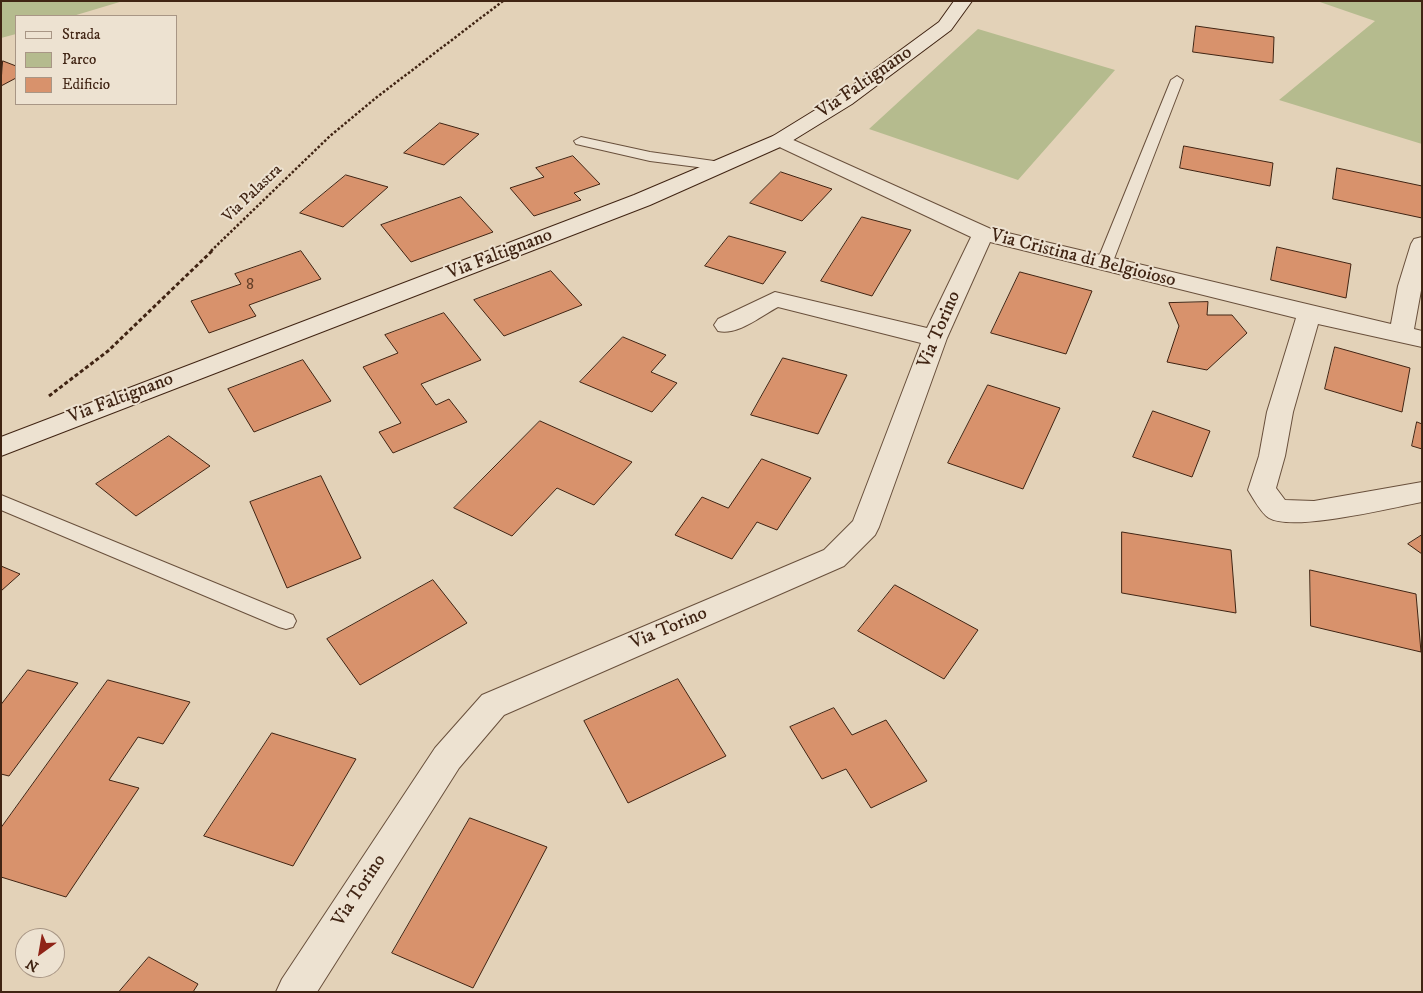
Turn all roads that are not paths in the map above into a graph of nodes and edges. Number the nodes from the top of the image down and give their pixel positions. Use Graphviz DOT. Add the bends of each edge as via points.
graph roads {
  1 [pos="963,1"];
  2 [pos="1177,80"];
  3 [pos="780,140"];
  4 [pos="581,142"];
  5 [pos="721,166"];
  6 [pos="983,234"];
  7 [pos="1422,244"];
  8 [pos="1104,264"];
  9 [pos="1310,314"];
  10 [pos="726,325"];
  11 [pos="1411,337"];
  12 [pos="935,338"];
  13 [pos="1,447"];
  14 [pos="1422,492"];
  15 [pos="1,502"];
  16 [pos="286,621"];
  17 [pos="295,992"];
  1 -- 3 [label="street, Via Faltignano" via="945,26 845,100"];
  2 -- 8 [label="lane"];
  3 -- 5 [label="street, Via Faltignano"];
  3 -- 6 [label="street, Via Cristina di Belgioioso"];
  4 -- 5 [label="lane" via="672,161"];
  5 -- 13 [label="street, Via Faltignano" via="642,200"];
  6 -- 8 [label="street, Via Cristina di Belgioioso"];
  6 -- 12 [label="street, Via Torino"];
  7 -- 11 [label="street, Via Cristina di Belgioioso" via="1410,286"];
  8 -- 9 [label="street, Via Cristina di Belgioioso"];
  9 -- 11 [label="street, Via Cristina di Belgioioso"];
  9 -- 14 [label="street" via="1280,412 1262,490 1278,510 1314,511"];
  10 -- 12 [label="street" via="775,299"];
  12 -- 17 [label="street, Via Torino" via="865,527 834,558 493,705 447,758"];
  15 -- 16 [label="lane"];
}
